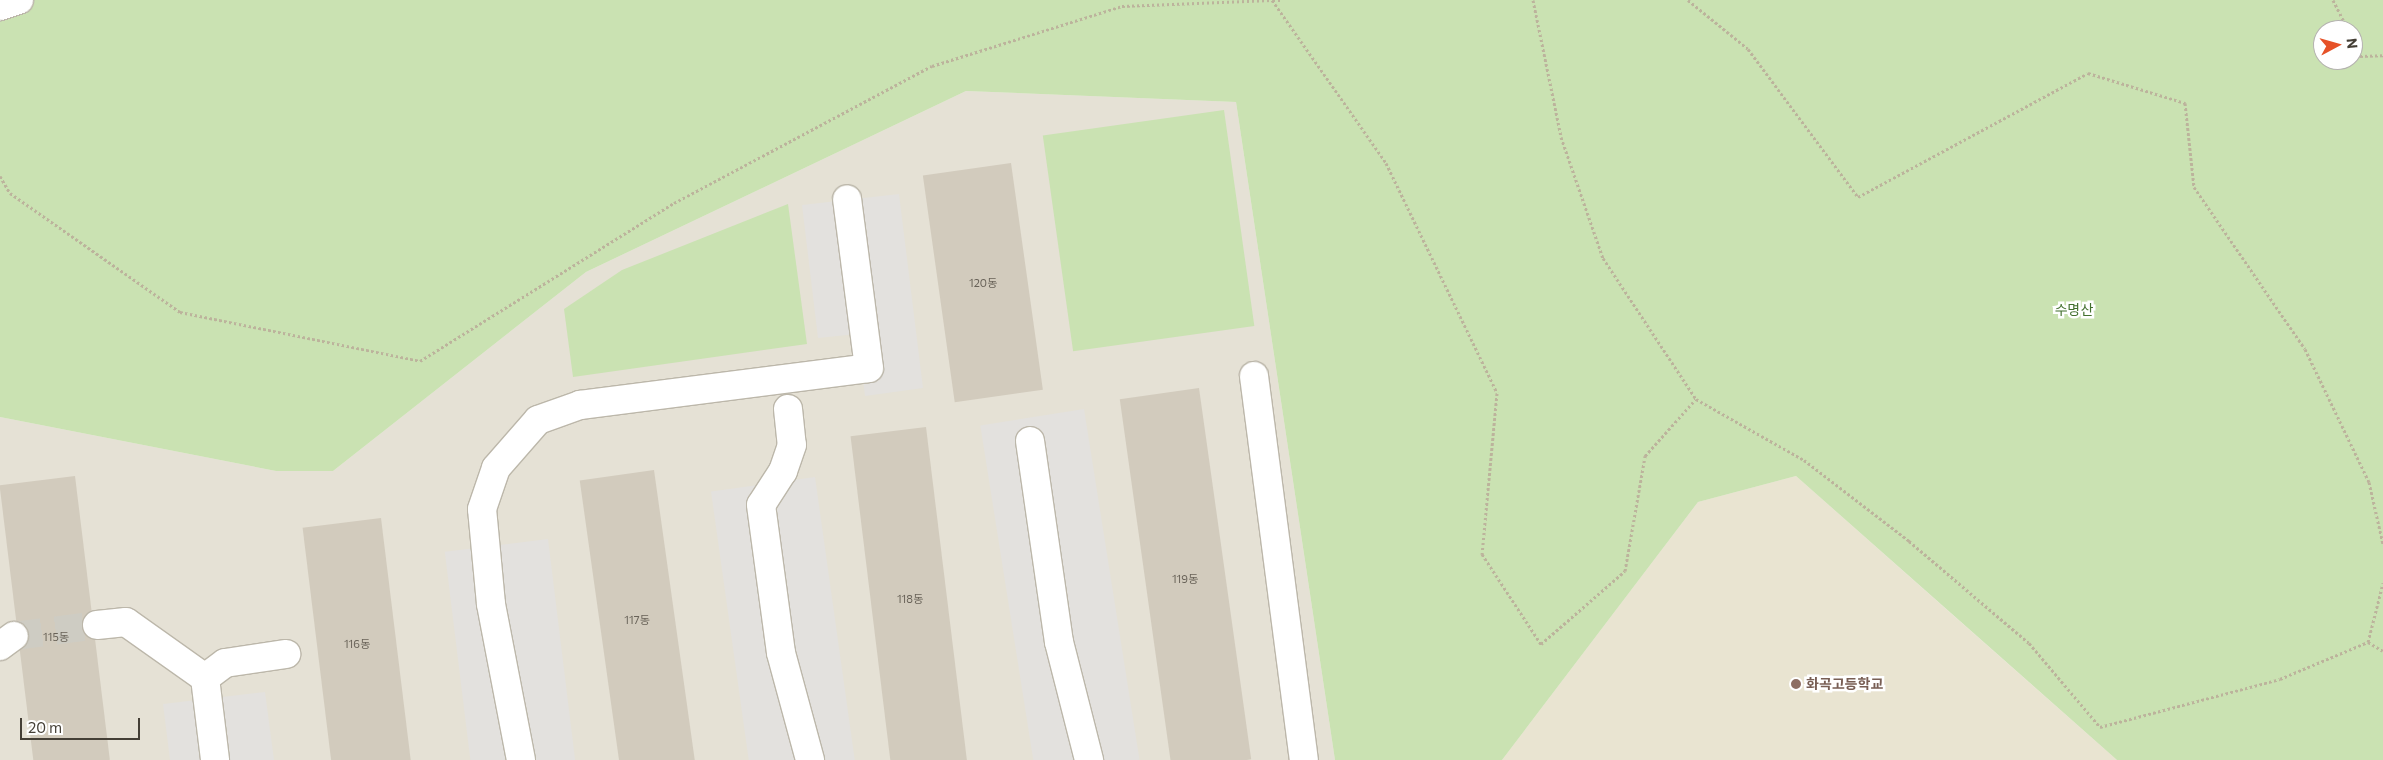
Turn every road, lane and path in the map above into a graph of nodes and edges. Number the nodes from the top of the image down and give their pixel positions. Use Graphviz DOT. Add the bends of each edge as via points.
graph roads {
  1 [pos="19,0"];
  2 [pos="1272,0"];
  3 [pos="1280,0"];
  4 [pos="1533,0"];
  5 [pos="1688,0"];
  6 [pos="2333,0"];
  7 [pos="0,6"];
  8 [pos="2343,20"];
  9 [pos="2383,55"];
  10 [pos="2363,56"];
  11 [pos="847,199"];
  12 [pos="1254,376"];
  13 [pos="1696,399"];
  14 [pos="788,409"];
  15 [pos="1030,441"];
  16 [pos="2383,544"];
  17 [pos="2383,583"];
  18 [pos="97,625"];
  19 [pos="2368,642"];
  20 [pos="286,654"];
  21 [pos="205,678"];
  22 [pos="215,760"];
  23 [pos="521,760"];
  24 [pos="810,760"];
  25 [pos="1089,760"];
  26 [pos="1304,760"];
  1 -- 7 [label="lane"];
  2 -- 3 [label="path"];
  4 -- 13 [label="path" via="1561,137 1603,258"];
  5 -- 16 [label="path" via="1748,49 1858,197 2088,73 2185,103 2194,187 2305,349 2369,482"];
  6 -- 8 [label="path"];
  9 -- 10 [label="path"];
  11 -- 23 [label="lane" via="869,368 580,405 538,420 496,468 482,510 491,604"];
  12 -- 26 [label="lane"];
  14 -- 24 [label="lane" via="792,445 784,471 761,505 781,653"];
  15 -- 25 [label="lane" via="1059,642"];
  17 -- 19 [label="path"];
  18 -- 21 [label="lane" via="126,622"];
  20 -- 21 [label="lane" via="225,663"];
  21 -- 22 [label="lane"];
}
